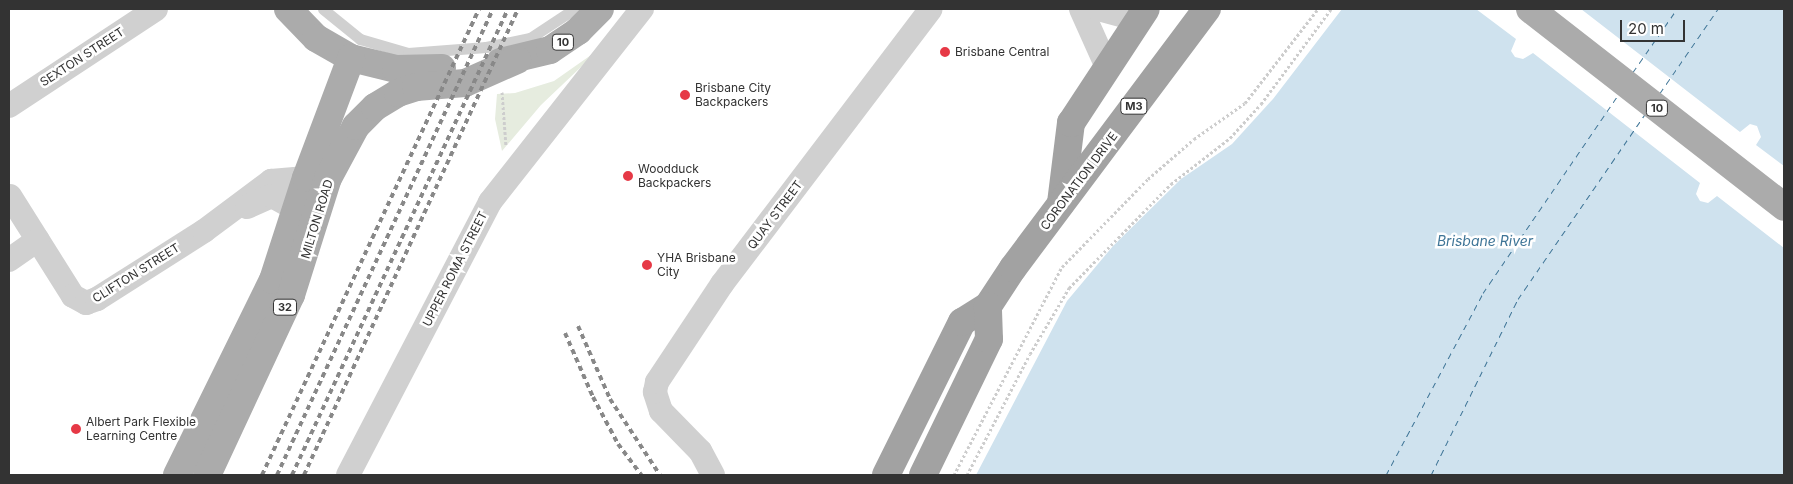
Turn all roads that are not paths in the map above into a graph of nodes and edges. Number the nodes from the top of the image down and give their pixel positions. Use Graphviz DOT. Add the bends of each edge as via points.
graph roads {
  1 [pos="156,9"];
  2 [pos="288,9"];
  3 [pos="323,9"];
  4 [pos="574,9"];
  5 [pos="600,9"];
  6 [pos="642,9"];
  7 [pos="931,9"];
  8 [pos="1081,9"];
  9 [pos="1098,9"];
  10 [pos="1207,9"];
  11 [pos="1530,9"];
  12 [pos="1142,14"];
  13 [pos="356,49"];
  14 [pos="523,49"];
  15 [pos="420,66"];
  16 [pos="1107,67"];
  17 [pos="9,106"];
  18 [pos="306,178"];
  19 [pos="10,196"];
  20 [pos="1061,204"];
  21 [pos="1784,207"];
  22 [pos="295,209"];
  23 [pos="204,231"];
  24 [pos="38,240"];
  25 [pos="9,260"];
  26 [pos="988,306"];
  27 [pos="178,475"];
  28 [pos="207,475"];
  29 [pos="348,475"];
  30 [pos="713,475"];
  31 [pos="886,475"];
  32 [pos="923,475"];
  1 -- 17 [label="street, SEXTON STREET"];
  2 -- 13 [label="main road" via="316,38"];
  3 -- 13 [label="lane"];
  4 -- 14 [label="lane"];
  5 -- 14 [label="main road, 10" via="565,41 550,50"];
  6 -- 29 [label="street, UPPER ROMA STREET" via="490,202"];
  7 -- 30 [label="street, QUAY STREET" via="722,284 657,382 655,392 661,411 700,451"];
  8 -- 16 [label="street"];
  9 -- 12 [label="street" via="1114,16"];
  10 -- 20 [label="highway, CORONATION DRIVE / M3"];
  11 -- 21 [label="main road, 10"];
  12 -- 16 [label="highway"];
  13 -- 15 [label="main road" via="396,69"];
  13 -- 18 [label="main road, MILTON ROAD / 32"];
  14 -- 15 [label="lane" via="486,47"];
  14 -- 15 [label="main road, MILTON ROAD / 32" via="465,83"];
  15 -- 28 [label="main road, MILTON ROAD / 32" via="356,126 337,158 291,294"];
  16 -- 20 [label="highway" via="1071,124"];
  18 -- 22 [label="main road, MILTON ROAD / 32"];
  18 -- 23 [label="street, CLIFTON STREET" via="271,181"];
  19 -- 24 [label="street, CLIFTON STREET"];
  20 -- 26 [label="highway, CORONATION DRIVE / M3"];
  22 -- 23 [label="street, CLIFTON STREET" via="275,196 268,196"];
  22 -- 27 [label="main road, MILTON ROAD / 32" via="273,280"];
  23 -- 24 [label="street, CLIFTON STREET" via="86,303 73,296"];
  24 -- 25 [label="street"];
  26 -- 31 [label="highway, CORONATION DRIVE / M3" via="962,322"];
  26 -- 32 [label="highway" via="989,339"];
}
